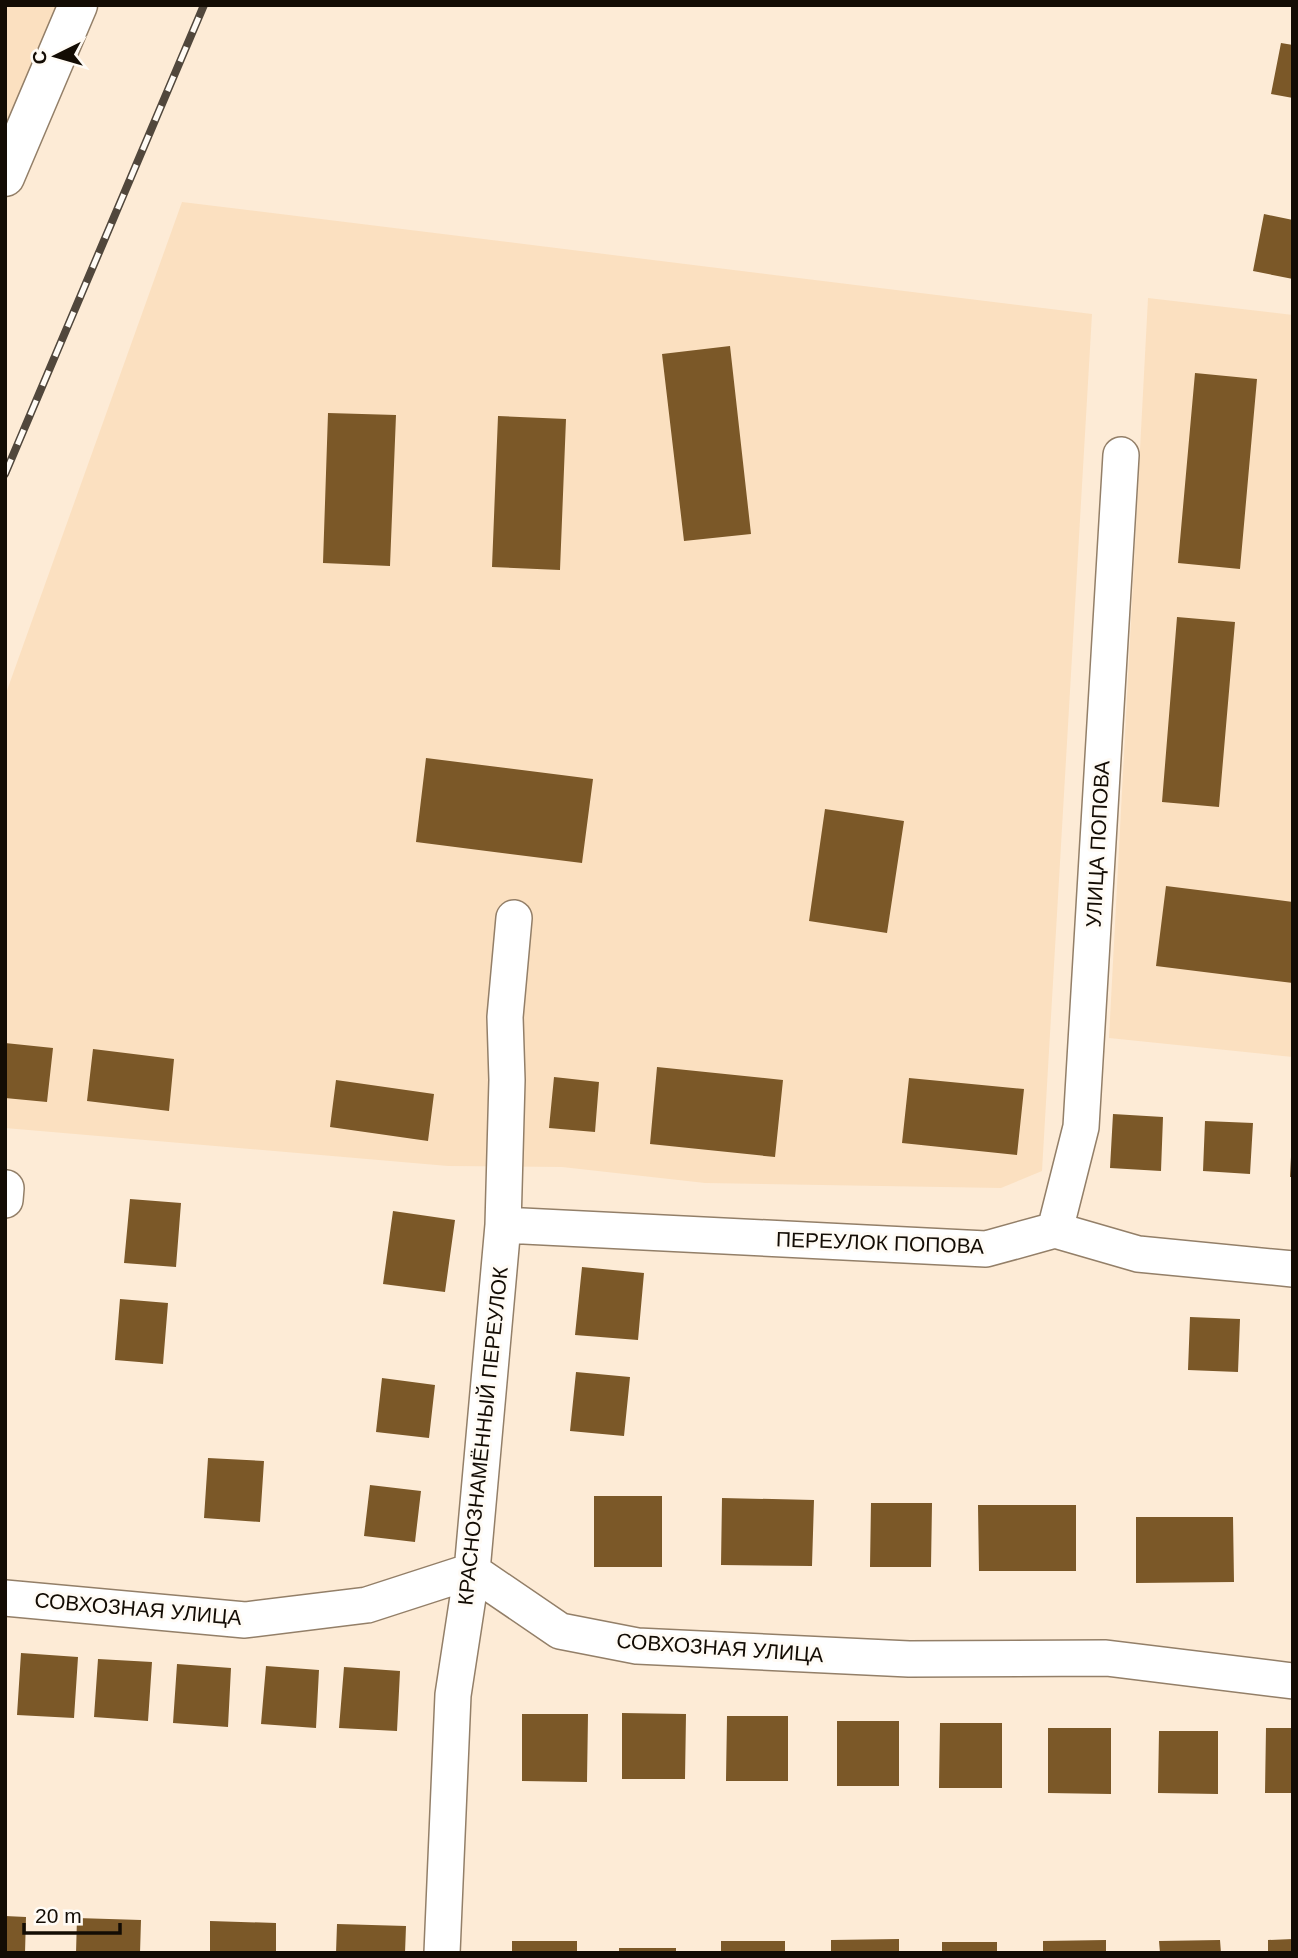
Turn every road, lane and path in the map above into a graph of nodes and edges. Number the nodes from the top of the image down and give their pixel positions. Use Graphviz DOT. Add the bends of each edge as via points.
graph roads {
  1 [pos="78,5"];
  2 [pos="5,177"];
  3 [pos="1121,455"];
  4 [pos="514,918"];
  5 [pos="503,1225"];
  6 [pos="1055,1230"];
  7 [pos="1293,1269"];
  8 [pos="472,1571"];
  9 [pos="5,1598"];
  10 [pos="1293,1681"];
  11 [pos="442,1953"];
  1 -- 2 [label="street"];
  3 -- 6 [label="street, УЛИЦА ПОПОВА" via="1081,1127"];
  4 -- 5 [label="street, КРАСНОЗНАМЁННЫЙ ПЕРЕУЛОК" via="505,1017"];
  5 -- 6 [label="street, ПЕРЕУЛОК ПОПОВА" via="986,1249"];
  5 -- 8 [label="street, КРАСНОЗНАМЁННЫЙ ПЕРЕУЛОК"];
  6 -- 7 [label="street" via="1138,1254"];
  8 -- 9 [label="street, СОВХОЗНАЯ УЛИЦА" via="367,1605 245,1620"];
  8 -- 10 [label="street, СОВХОЗНАЯ УЛИЦА" via="560,1631 637,1646 909,1659 1106,1658"];
  8 -- 11 [label="street, КРАСНОЗНАМЁННЫЙ ПЕРЕУЛОК" via="453,1695"];
}
